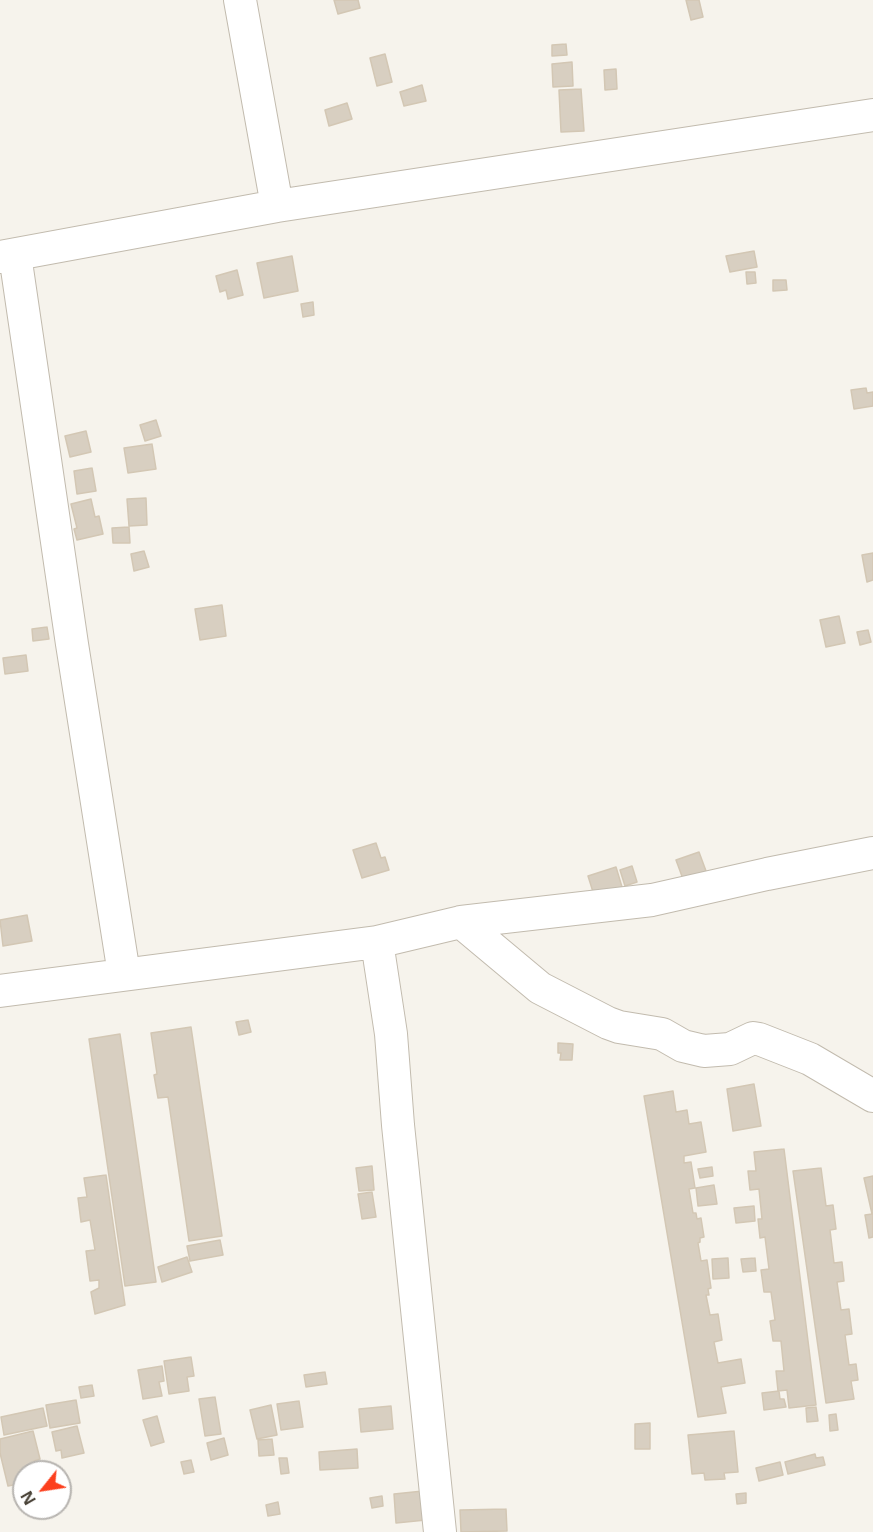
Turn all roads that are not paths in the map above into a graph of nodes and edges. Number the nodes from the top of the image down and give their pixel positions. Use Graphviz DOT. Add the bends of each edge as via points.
graph roads {
  1 [pos="240,0"];
  2 [pos="873,115"];
  3 [pos="277,206"];
  4 [pos="7,256"];
  5 [pos="873,853"];
  6 [pos="461,922"];
  7 [pos="377,942"];
  8 [pos="124,974"];
  9 [pos="0,991"];
  10 [pos="873,1096"];
  11 [pos="440,1532"];
  1 -- 3 [label="street"];
  2 -- 3 [label="street"];
  3 -- 4 [label="street"];
  4 -- 8 [label="street"];
  5 -- 6 [label="street" via="652,900"];
  6 -- 7 [label="street"];
  6 -- 10 [label="street" via="540,988 608,1023 662,1034 683,1046 704,1051 730,1049 759,1039 810,1059"];
  7 -- 8 [label="street"];
  7 -- 11 [label="street" via="391,1034"];
  8 -- 9 [label="street"];
}
